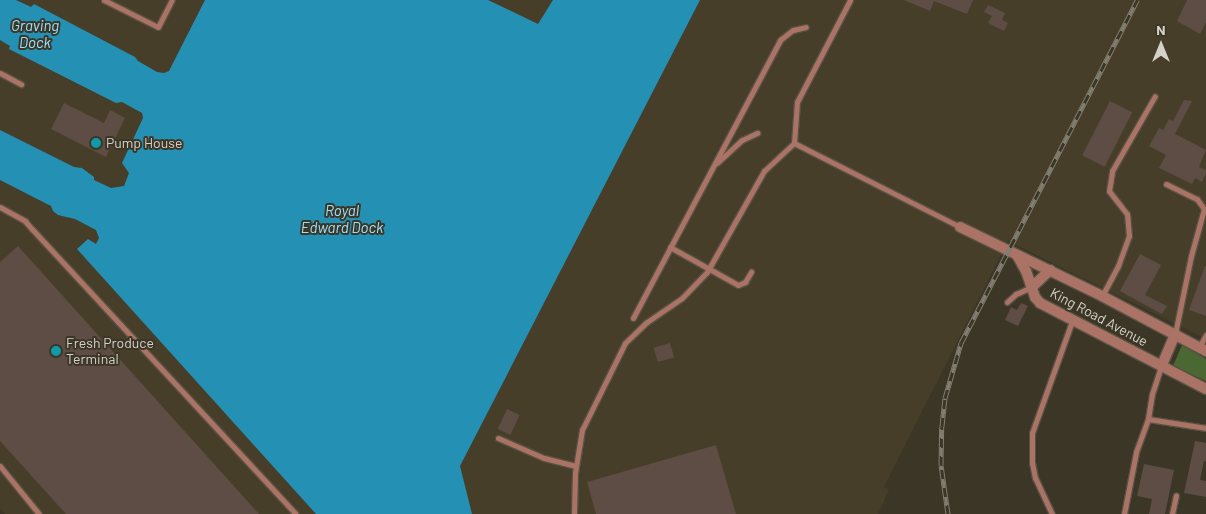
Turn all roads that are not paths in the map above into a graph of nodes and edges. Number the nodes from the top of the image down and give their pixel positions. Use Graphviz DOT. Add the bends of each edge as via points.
graph roads {
  1 [pos="104,0"];
  2 [pos="172,0"];
  3 [pos="850,0"];
  4 [pos="806,27"];
  5 [pos="0,73"];
  6 [pos="20,84"];
  7 [pos="1155,96"];
  8 [pos="757,133"];
  9 [pos="794,143"];
  10 [pos="713,166"];
  11 [pos="1166,184"];
  12 [pos="0,207"];
  13 [pos="960,227"];
  14 [pos="670,247"];
  15 [pos="1017,255"];
  16 [pos="710,268"];
  17 [pos="1050,270"];
  18 [pos="751,272"];
  19 [pos="1032,287"];
  20 [pos="1102,296"];
  21 [pos="1007,302"];
  22 [pos="633,318"];
  23 [pos="1072,321"];
  24 [pos="1175,334"];
  25 [pos="1206,335"];
  26 [pos="1202,349"];
  27 [pos="1162,365"];
  28 [pos="1206,389"];
  29 [pos="1148,419"];
  30 [pos="1206,428"];
  31 [pos="498,438"];
  32 [pos="0,466"];
  33 [pos="576,466"];
  34 [pos="1176,495"];
  35 [pos="39,514"];
  36 [pos="296,514"];
  37 [pos="574,514"];
  38 [pos="1052,514"];
  39 [pos="1124,514"];
  40 [pos="1172,514"];
  1 -- 2 [label="lane" via="158,27"];
  3 -- 9 [label="lane" via="797,102"];
  4 -- 10 [label="lane" via="793,30 780,40"];
  5 -- 6 [label="lane"];
  7 -- 20 [label="lane" via="1112,171 1109,191 1127,214 1129,236"];
  8 -- 10 [label="lane" via="742,140"];
  9 -- 13 [label="lane"];
  9 -- 16 [label="lane" via="764,172"];
  10 -- 14 [label="lane"];
  11 -- 24 [label="lane" via="1197,199 1204,209"];
  12 -- 36 [label="lane" via="32,229"];
  13 -- 15 [label="street, King Road Avenue"];
  14 -- 16 [label="lane"];
  14 -- 22 [label="lane"];
  15 -- 17 [label="street, King Road Avenue"];
  15 -- 19 [label="street, King Road Avenue"];
  16 -- 18 [label="lane" via="738,285 745,282"];
  16 -- 33 [label="lane" via="682,298 647,322 626,343 582,430"];
  17 -- 19 [label="street, King Road Avenue"];
  17 -- 20 [label="street, King Road Avenue"];
  19 -- 21 [label="lane"];
  19 -- 23 [label="street, King Road Avenue" via="1040,303"];
  20 -- 24 [label="street, King Road Avenue"];
  23 -- 27 [label="street, King Road Avenue"];
  23 -- 38 [label="lane" via="1032,433 1035,478"];
  24 -- 26 [label="street, King Road Avenue"];
  24 -- 27 [label="street"];
  25 -- 26 [label="lane"];
  27 -- 28 [label="street, King Road Avenue"];
  27 -- 29 [label="lane"];
  29 -- 30 [label="lane"];
  29 -- 39 [label="lane" via="1136,452"];
  31 -- 33 [label="lane" via="544,458"];
  32 -- 35 [label="lane"];
  33 -- 37 [label="lane"];
  34 -- 40 [label="lane"];
}
